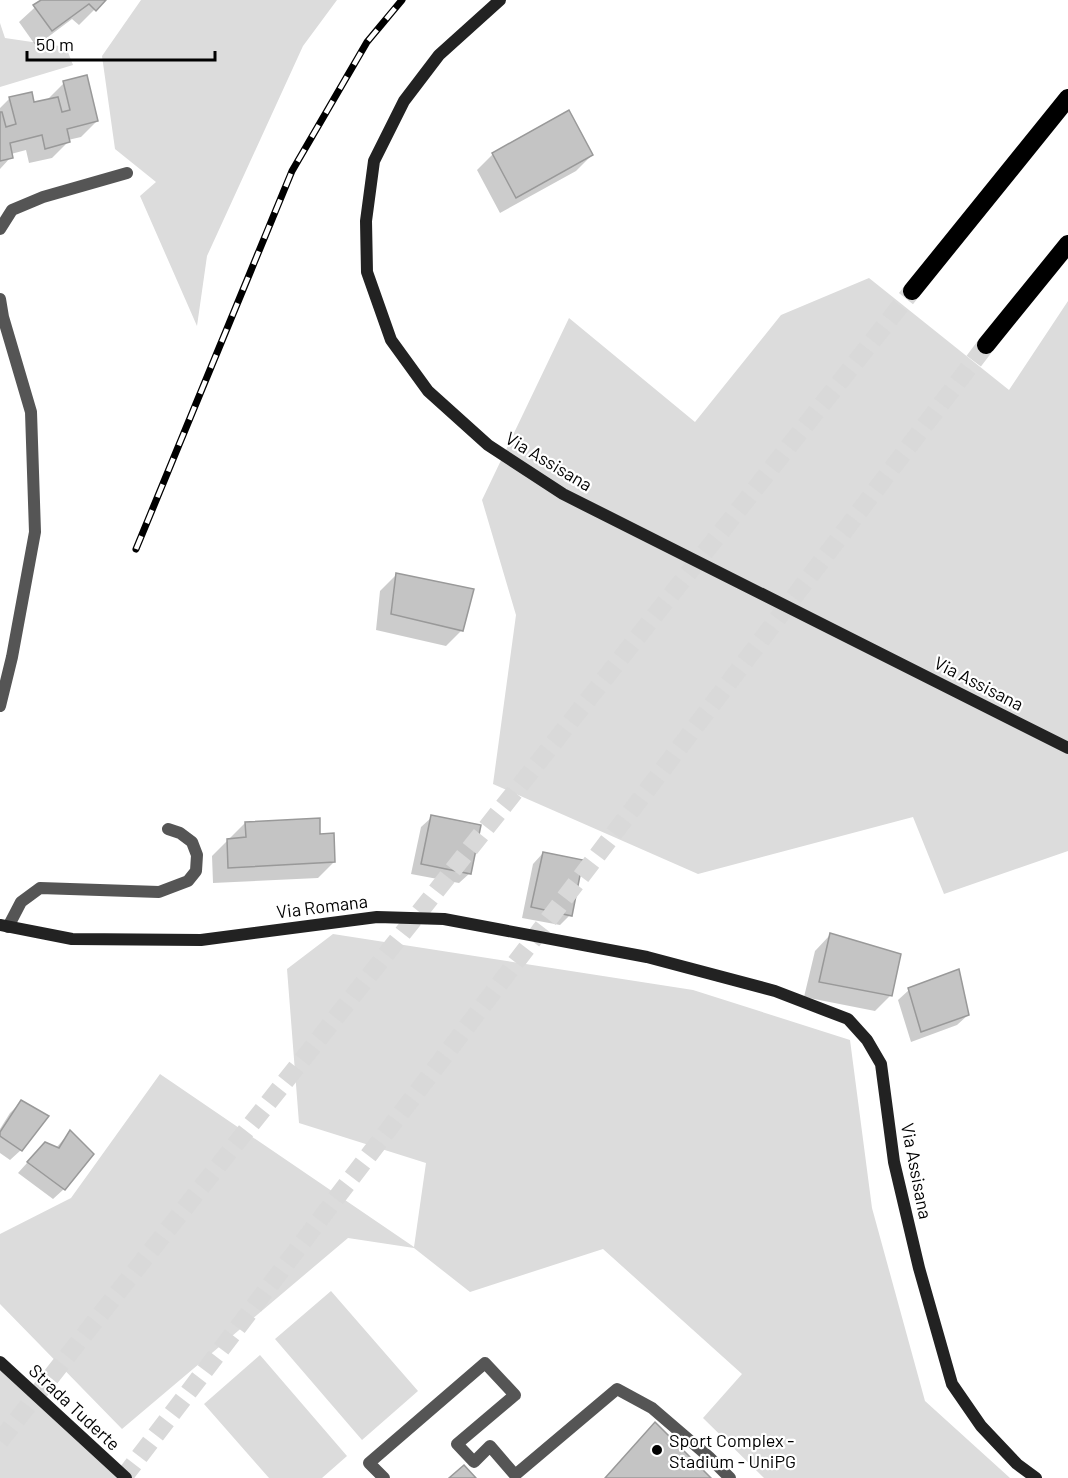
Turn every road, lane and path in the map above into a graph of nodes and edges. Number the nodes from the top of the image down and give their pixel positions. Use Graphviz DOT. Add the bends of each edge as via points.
graph roads {
  1 [pos="500,0"];
  2 [pos="1068,98"];
  3 [pos="127,173"];
  4 [pos="0,229"];
  5 [pos="1068,244"];
  6 [pos="912,291"];
  7 [pos="0,298"];
  8 [pos="986,345"];
  9 [pos="0,706"];
  10 [pos="1068,748"];
  11 [pos="168,829"];
  12 [pos="4,926"];
  13 [pos="647,957"];
  14 [pos="0,1362"];
  15 [pos="126,1478"];
  16 [pos="384,1478"];
  17 [pos="730,1478"];
  18 [pos="1036,1478"];
  1 -- 10 [label="main road, Via Assisana" via="439,55 404,102 374,161 366,221 367,272 391,340 428,391 488,445 563,494"];
  2 -- 6 [label="highway"];
  3 -- 4 [label="street" via="12,210"];
  5 -- 8 [label="highway"];
  7 -- 9 [label="street" via="31,412 35,532"];
  11 -- 12 [label="street" via="192,842 197,855 196,872 188,881 159,892 40,888 21,902"];
  12 -- 13 [label="main road, Via Romana" via="72,939 201,940 377,916 444,919"];
  13 -- 18 [label="main road, Via Assisana" via="786,995 848,1019 867,1040 881,1064 894,1162 952,1384 981,1426"];
  14 -- 15 [label="main road, Strada Tuderte"];
  16 -- 17 [label="street" via="369,1463 485,1363 515,1395 457,1444 474,1462 490,1446 515,1475 616,1389 652,1408"];
}
